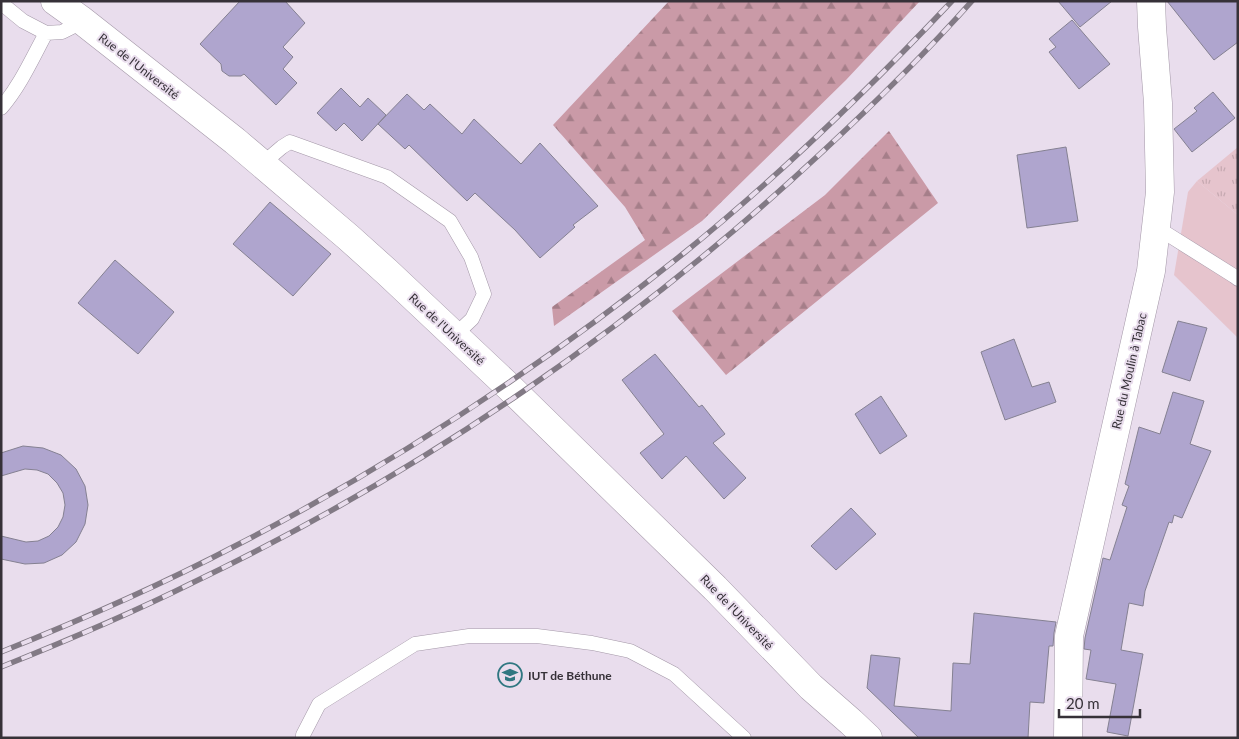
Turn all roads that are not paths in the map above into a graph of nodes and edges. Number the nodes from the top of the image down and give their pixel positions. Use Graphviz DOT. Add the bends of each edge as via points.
graph roads {
  1 [pos="55,1"];
  2 [pos="1151,1"];
  3 [pos="1,3"];
  4 [pos="80,19"];
  5 [pos="46,33"];
  6 [pos="1,108"];
  7 [pos="262,164"];
  8 [pos="1156,227"];
  9 [pos="1238,279"];
  10 [pos="455,335"];
  11 [pos="811,688"];
  12 [pos="303,738"];
  13 [pos="744,738"];
  14 [pos="839,738"];
  15 [pos="851,738"];
  16 [pos="868,738"];
  17 [pos="1068,738"];
  1 -- 4 [label="street, Rue de l'Université"];
  2 -- 8 [label="street, Rue du Moulin à Tabac" via="1160,182"];
  3 -- 5 [label="lane" via="23,21"];
  4 -- 5 [label="lane" via="76,25 62,32"];
  4 -- 7 [label="street, Rue de l'Université"];
  5 -- 6 [label="lane" via="12,96"];
  7 -- 10 [label="street, Rue de l'Université"];
  7 -- 10 [label="lane" via="290,142 387,177 450,221 471,257 484,294 472,318"];
  8 -- 9 [label="lane"];
  8 -- 17 [label="street, Rue du Moulin à Tabac" via="1151,271 1069,636"];
  10 -- 11 [label="street, Rue de l'Université" via="715,588"];
  11 -- 14 [label="street, Rue de l'Université"];
  11 -- 15 [label="lane"];
  11 -- 16 [label="street, Rue de l'Université"];
  12 -- 13 [label="lane" via="319,704 415,644 468,636 537,636 630,652 674,674"];
}
